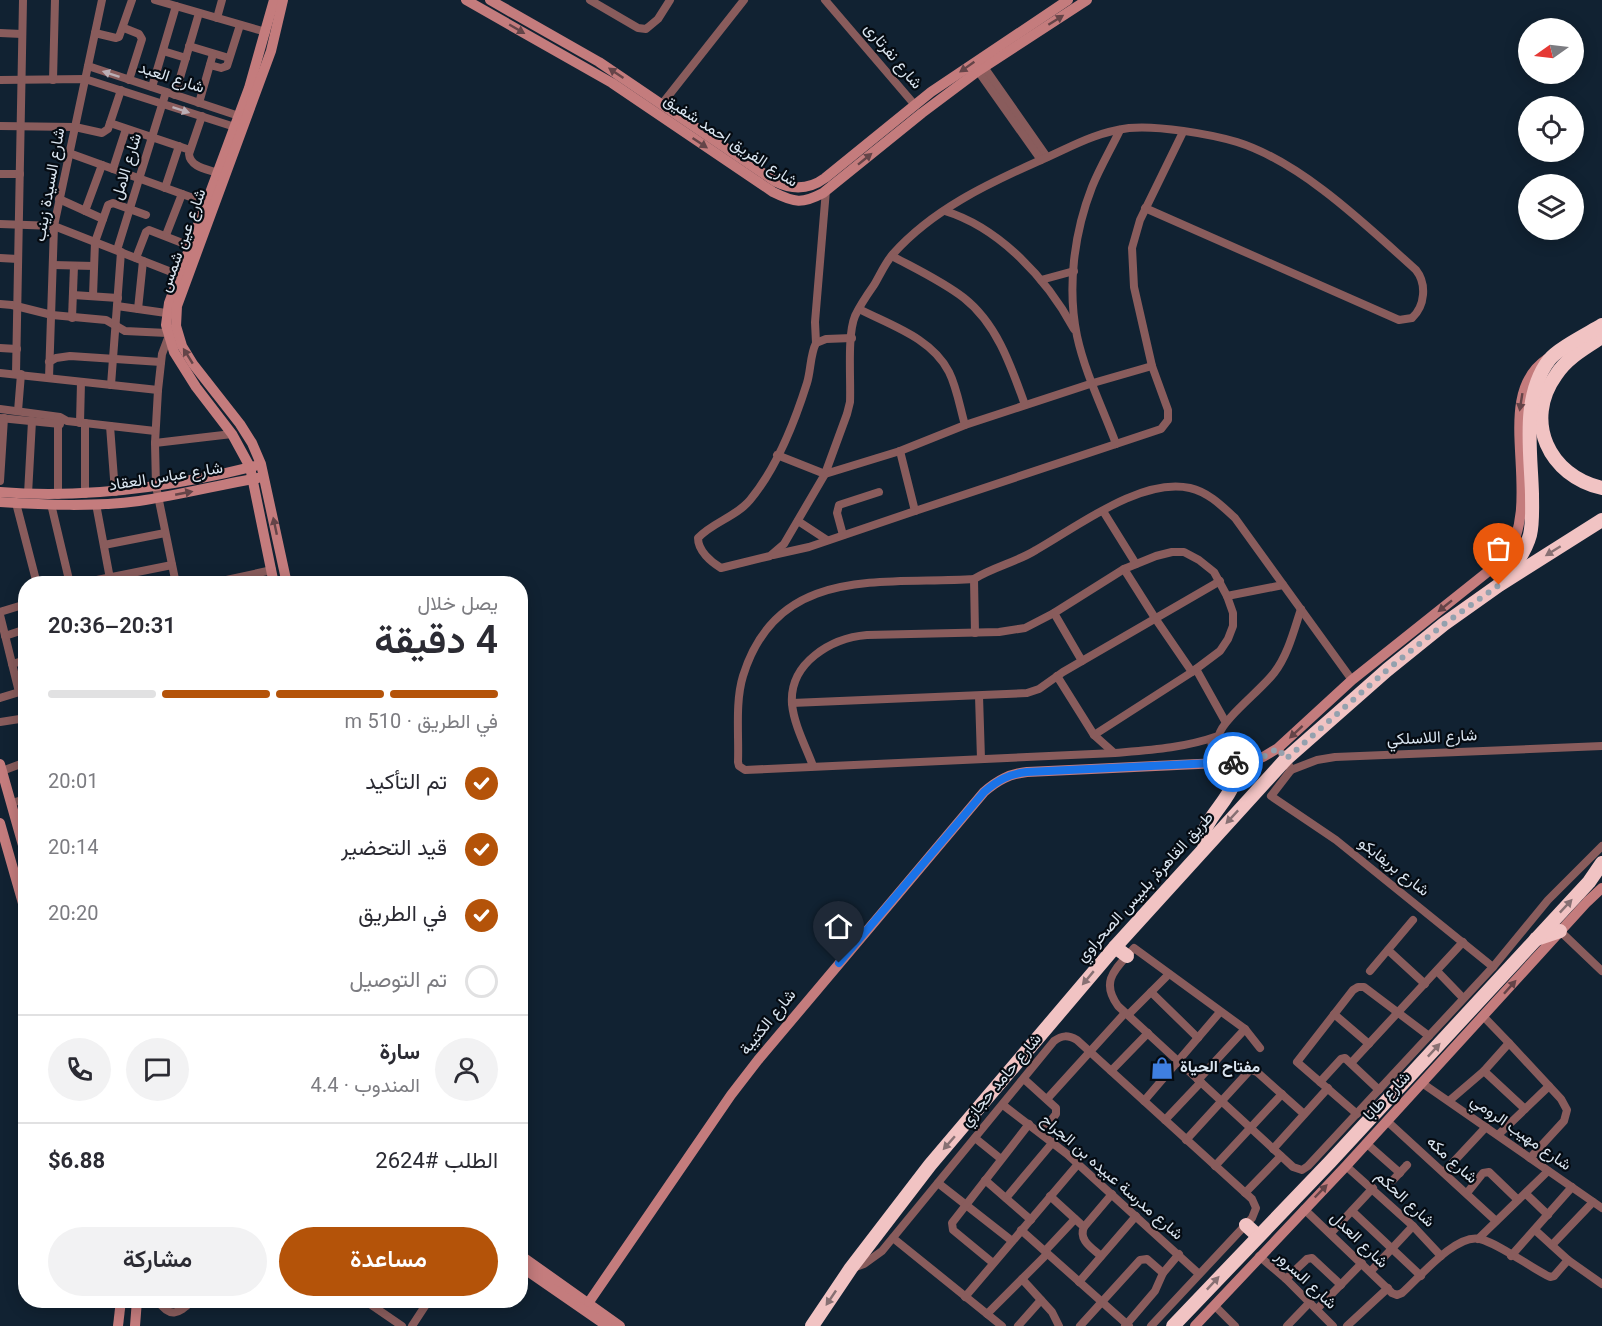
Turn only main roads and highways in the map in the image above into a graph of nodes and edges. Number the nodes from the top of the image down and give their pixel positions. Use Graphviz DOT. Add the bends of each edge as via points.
graph roads {
  1 [pos="1602,325"];
  2 [pos="1602,337"];
  3 [pos="1602,488"];
  4 [pos="1602,520"];
  5 [pos="1499,585"];
  6 [pos="1223,763"];
  7 [pos="1205,846"];
  8 [pos="1602,863"];
  9 [pos="1602,875"];
  10 [pos="1589,882"];
  11 [pos="1560,931"];
  12 [pos="1536,939"];
  13 [pos="1115,947"];
  14 [pos="1131,952"];
  15 [pos="1246,1225"];
  16 [pos="1258,1236"];
  17 [pos="812,1326"];
  18 [pos="1173,1326"];
  1 -- 5 [label="highway" via="1552,356 1536,386 1531,409 1530,533 1519,560"];
  2 -- 3 [label="highway" via="1573,356 1558,372 1544,398 1541,419 1545,442 1557,462 1579,480"];
  4 -- 5 [label="highway, طريق القاهرة, بلبيس الصحراوي, one-way"];
  5 -- 7 [label="highway, طريق القاهرة, بلبيس الصحراوي, one-way" via="1387,670 1285,759"];
  6 -- 7 [label="highway" via="1235,773 1234,783 1204,832"];
  7 -- 13 [label="highway, طريق القاهرة, بلبيس الصحراوي"];
  8 -- 10 [label="highway"];
  9 -- 10 [label="highway"];
  12 -- 10 [label="highway, one-way"];
  11 -- 12 [label="highway"];
  16 -- 12 [label="highway, one-way" via="1482,987"];
  13 -- 14 [label="highway"];
  13 -- 17 [label="highway, طريق القاهرة, بلبيس الصحراوي, one-way" via="930,1165"];
  15 -- 16 [label="highway"];
  18 -- 16 [label="highway, one-way"];
}
